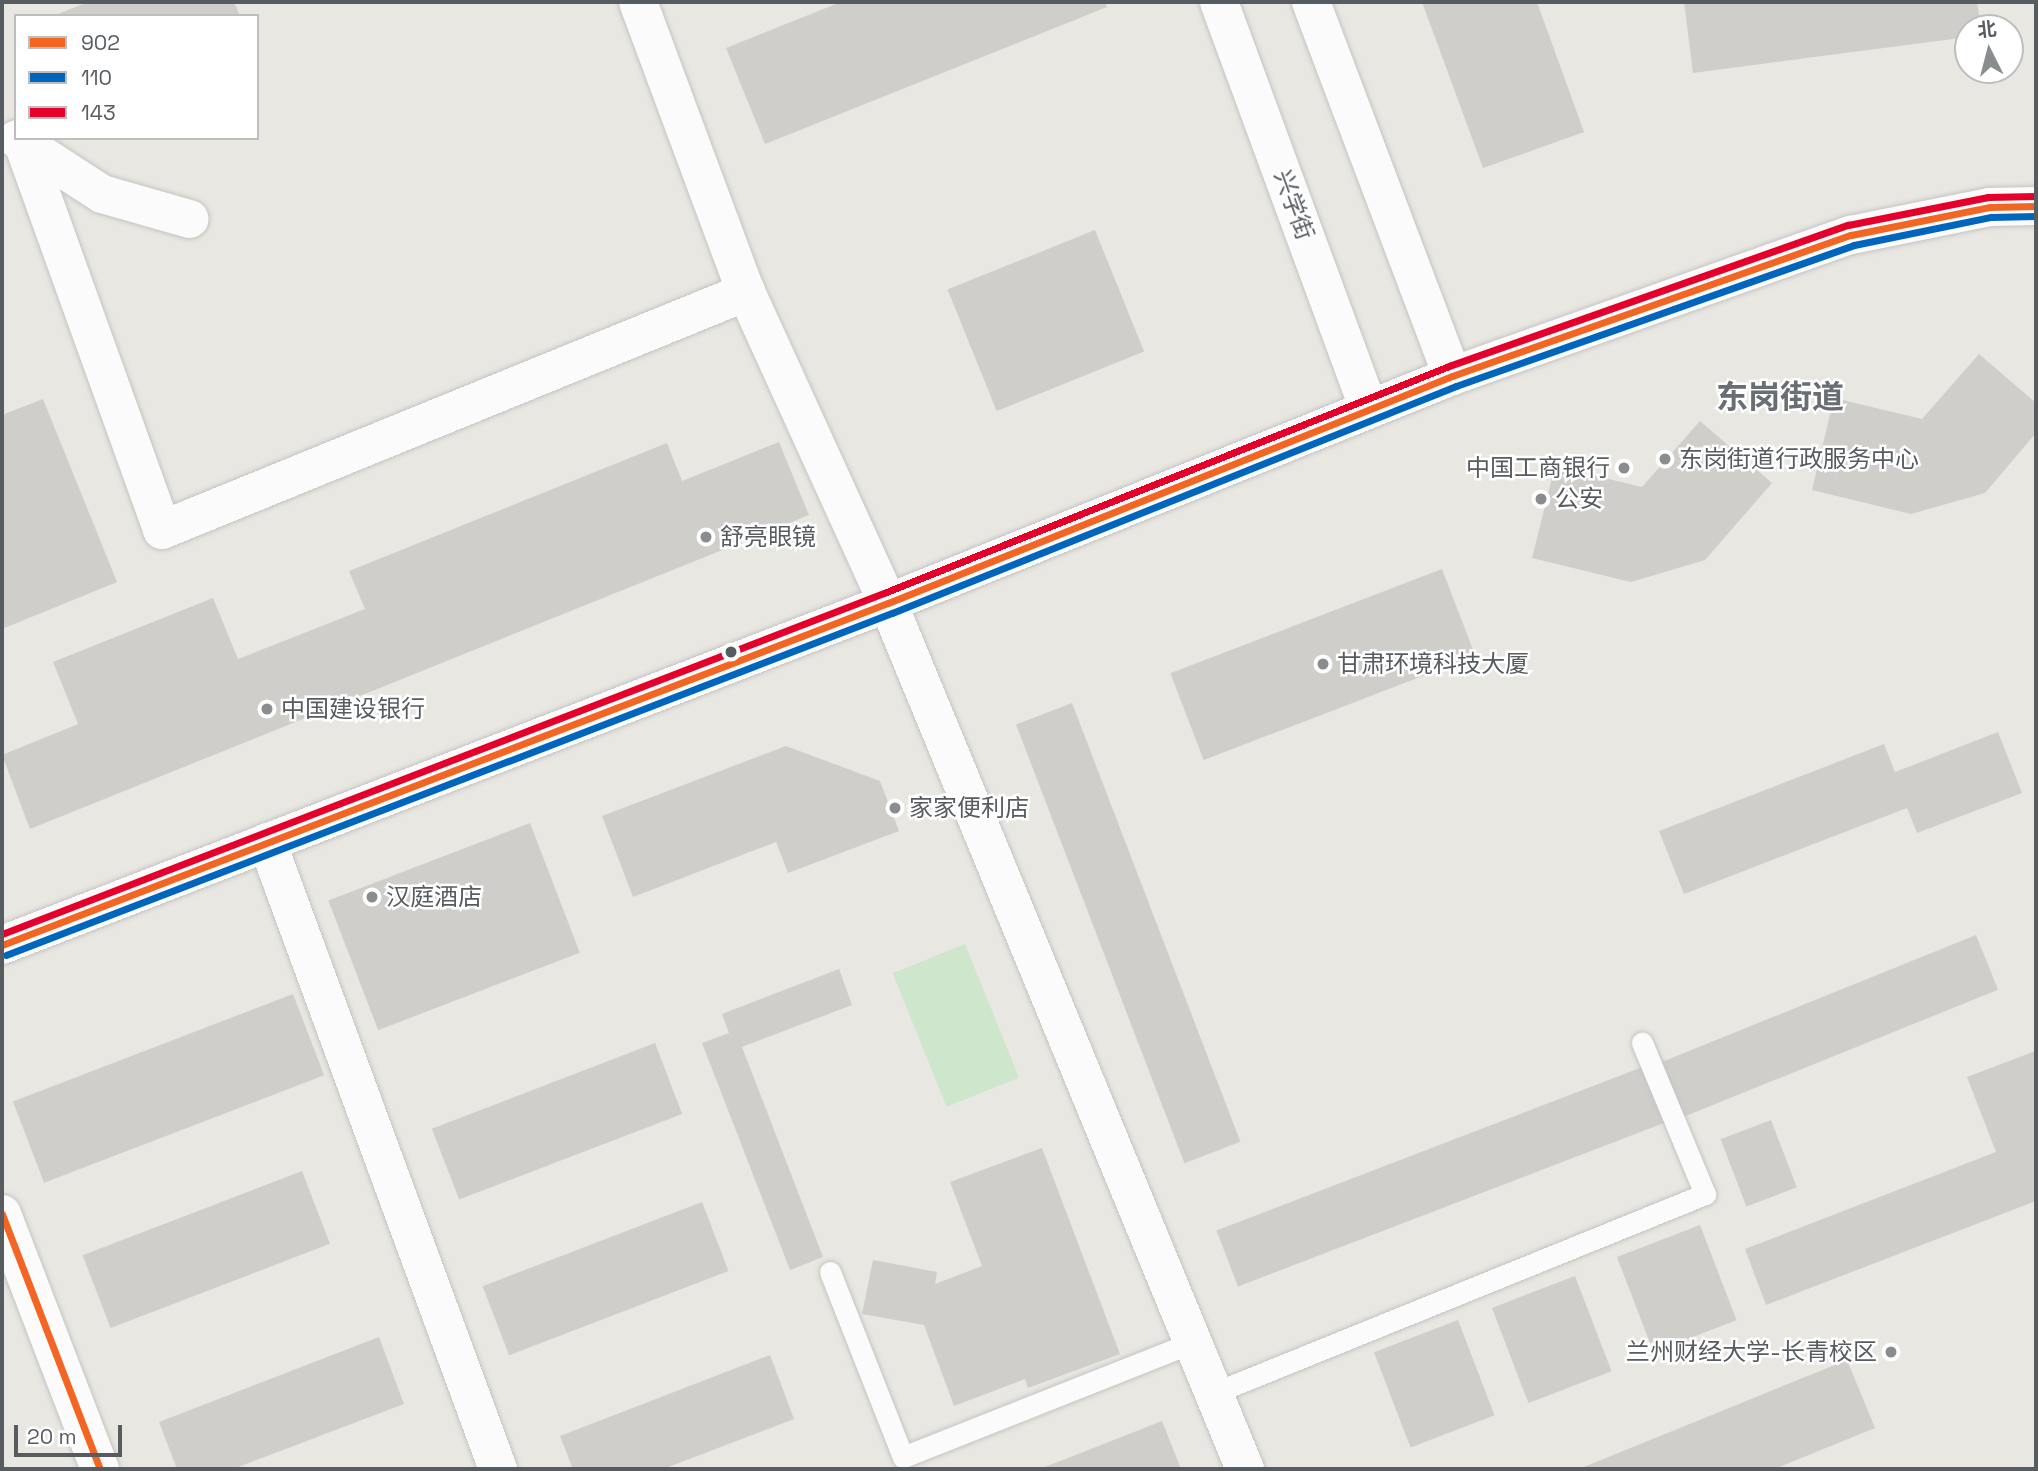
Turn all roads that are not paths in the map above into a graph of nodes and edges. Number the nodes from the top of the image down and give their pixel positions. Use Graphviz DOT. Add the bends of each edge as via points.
graph roads {
  1 [pos="638,2"];
  2 [pos="1219,2"];
  3 [pos="1311,2"];
  4 [pos="16,140"];
  5 [pos="20,140"];
  6 [pos="2036,206"];
  7 [pos="190,219"];
  8 [pos="746,292"];
  9 [pos="1452,376"];
  10 [pos="1369,409"];
  11 [pos="888,603"];
  12 [pos="267,842"];
  13 [pos="2,945"];
  14 [pos="1642,1043"];
  15 [pos="2,1214"];
  16 [pos="830,1272"];
  17 [pos="1193,1342"];
  18 [pos="1214,1394"];
  19 [pos="100,1469"];
  20 [pos="498,1469"];
  21 [pos="1245,1469"];
  1 -- 8 [label="street"];
  2 -- 10 [label="street, 兴学街"];
  3 -- 9 [label="street"];
  4 -- 8 [label="street" via="162,530"];
  5 -- 7 [label="street" via="102,194"];
  6 -- 9 [label="street" via="1990,207 1851,235"];
  8 -- 11 [label="street"];
  9 -- 10 [label="street"];
  10 -- 11 [label="street"];
  11 -- 12 [label="street"];
  11 -- 17 [label="street"];
  12 -- 13 [label="street"];
  12 -- 20 [label="street"];
  14 -- 18 [label="lane" via="1705,1194"];
  15 -- 19 [label="street"];
  16 -- 17 [label="lane" via="903,1457"];
  17 -- 18 [label="street"];
  18 -- 21 [label="street"];
}
